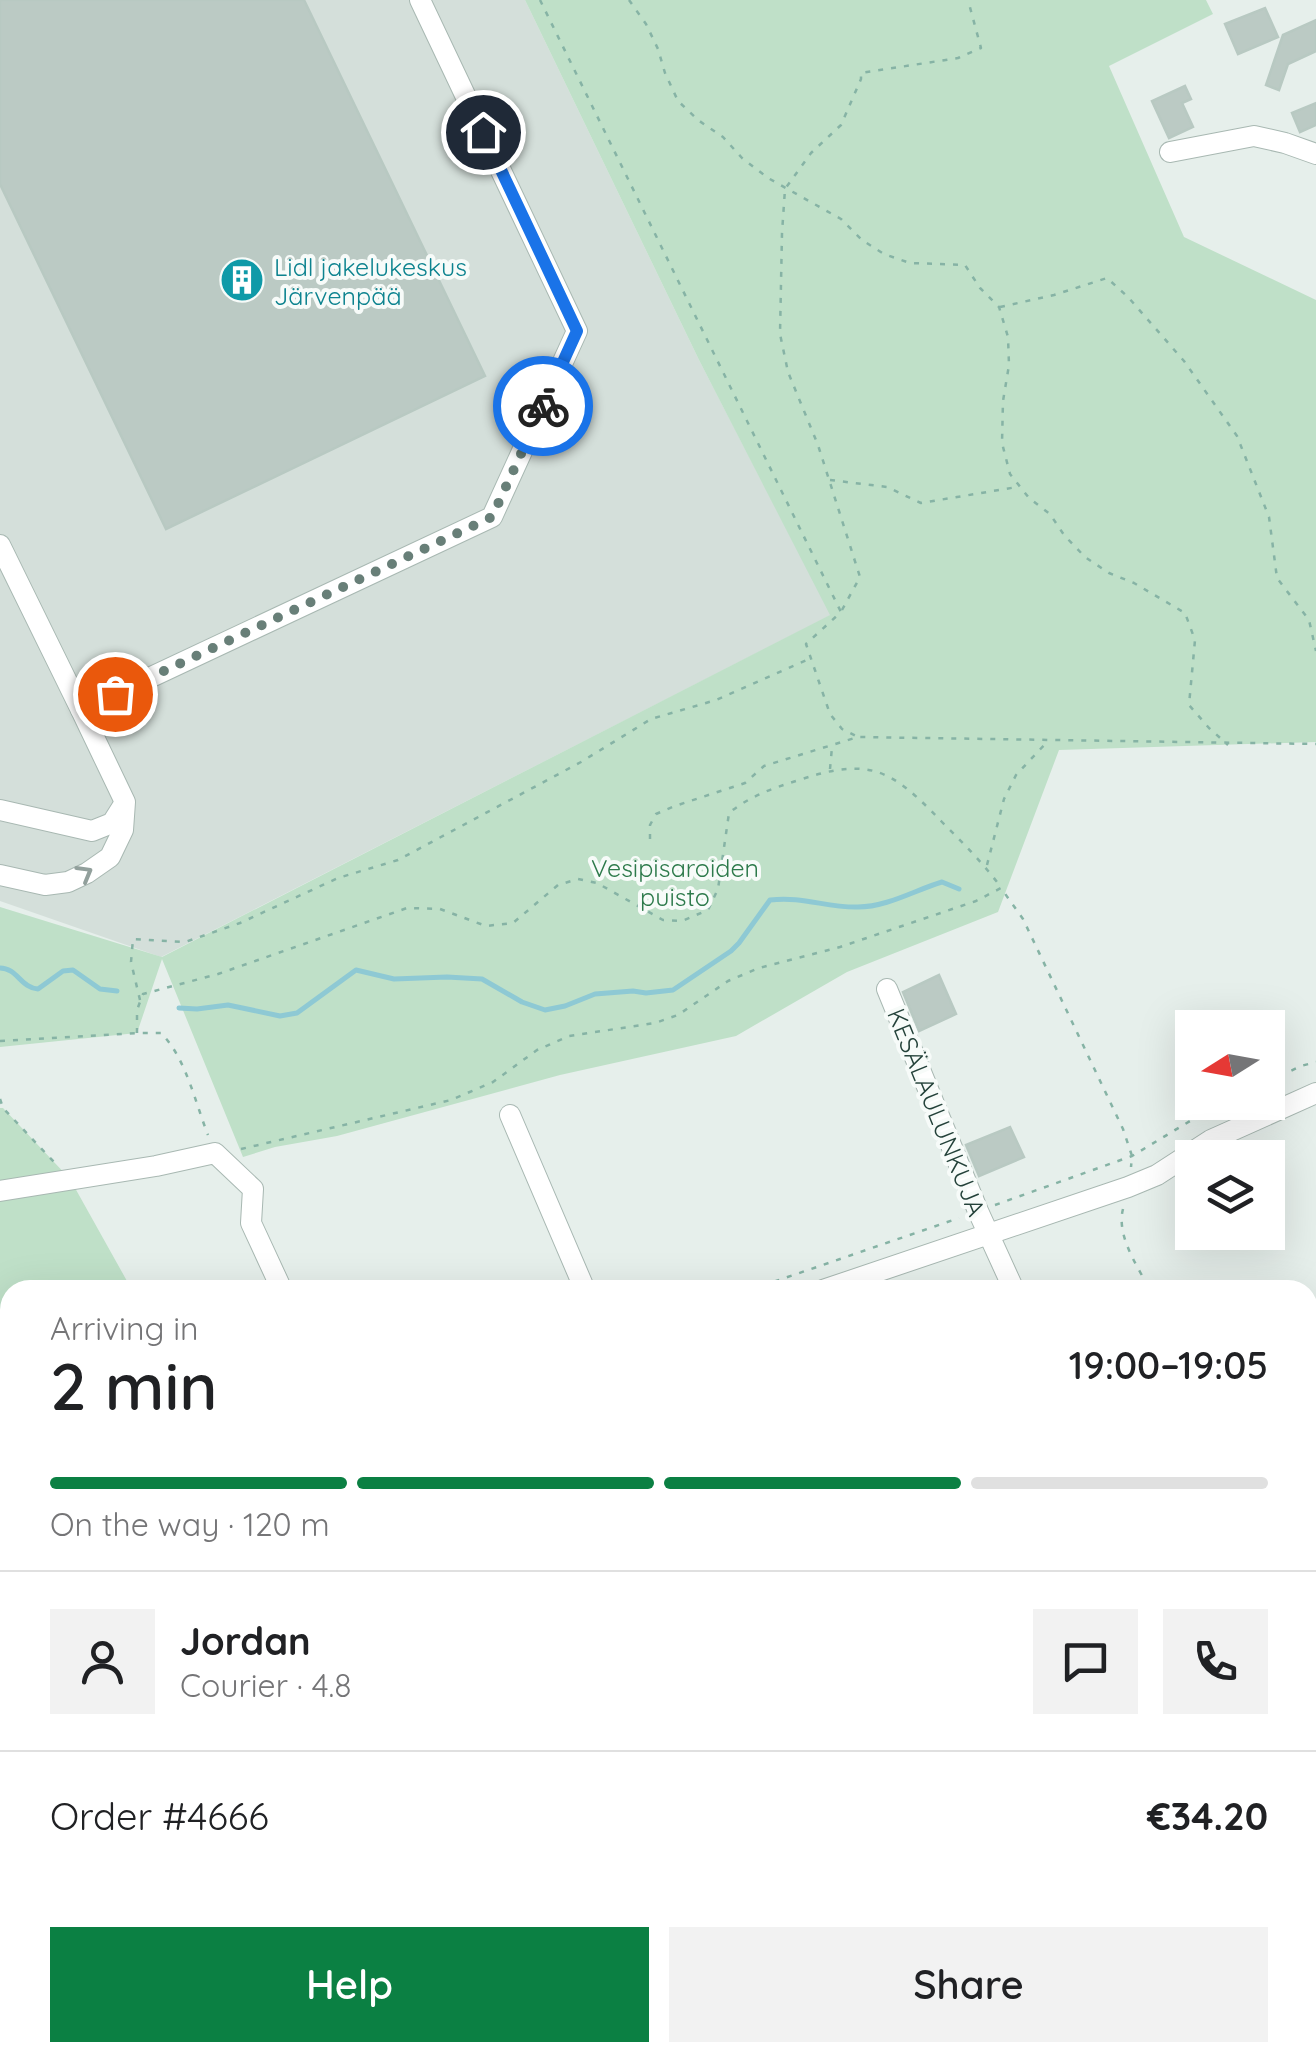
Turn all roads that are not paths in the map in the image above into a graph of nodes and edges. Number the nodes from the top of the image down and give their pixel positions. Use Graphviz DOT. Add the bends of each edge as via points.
graph roads {
  1 [pos="420,0"];
  2 [pos="1170,152"];
  3 [pos="1316,154"];
  4 [pos="0,545"];
  5 [pos="80,710"];
  6 [pos="126,802"];
  7 [pos="0,810"];
  8 [pos="0,875"];
  9 [pos="887,989"];
  10 [pos="1316,1093"];
  11 [pos="510,1116"];
  12 [pos="0,1192"];
  13 [pos="988,1234"];
  14 [pos="277,1280"];
  15 [pos="582,1280"];
  16 [pos="853,1280"];
  17 [pos="1009,1280"];
  1 -- 5 [label="street" via="577,331 492,517"];
  2 -- 3 [label="street" via="1254,136"];
  4 -- 5 [label="street"];
  5 -- 6 [label="street"];
  6 -- 7 [label="street" via="112,823 92,831"];
  8 -- 6 [label="street, one-way" via="45,885 87,873 110,857 124,830"];
  9 -- 13 [label="street, KESÄLAULUNKUJA"];
  10 -- 13 [label="street" via="1211,1140 1158,1175"];
  11 -- 15 [label="street"];
  12 -- 14 [label="street" via="215,1153 253,1189 251,1223"];
  13 -- 16 [label="street"];
  13 -- 17 [label="street, KESÄLAULUNKUJA"];
}
